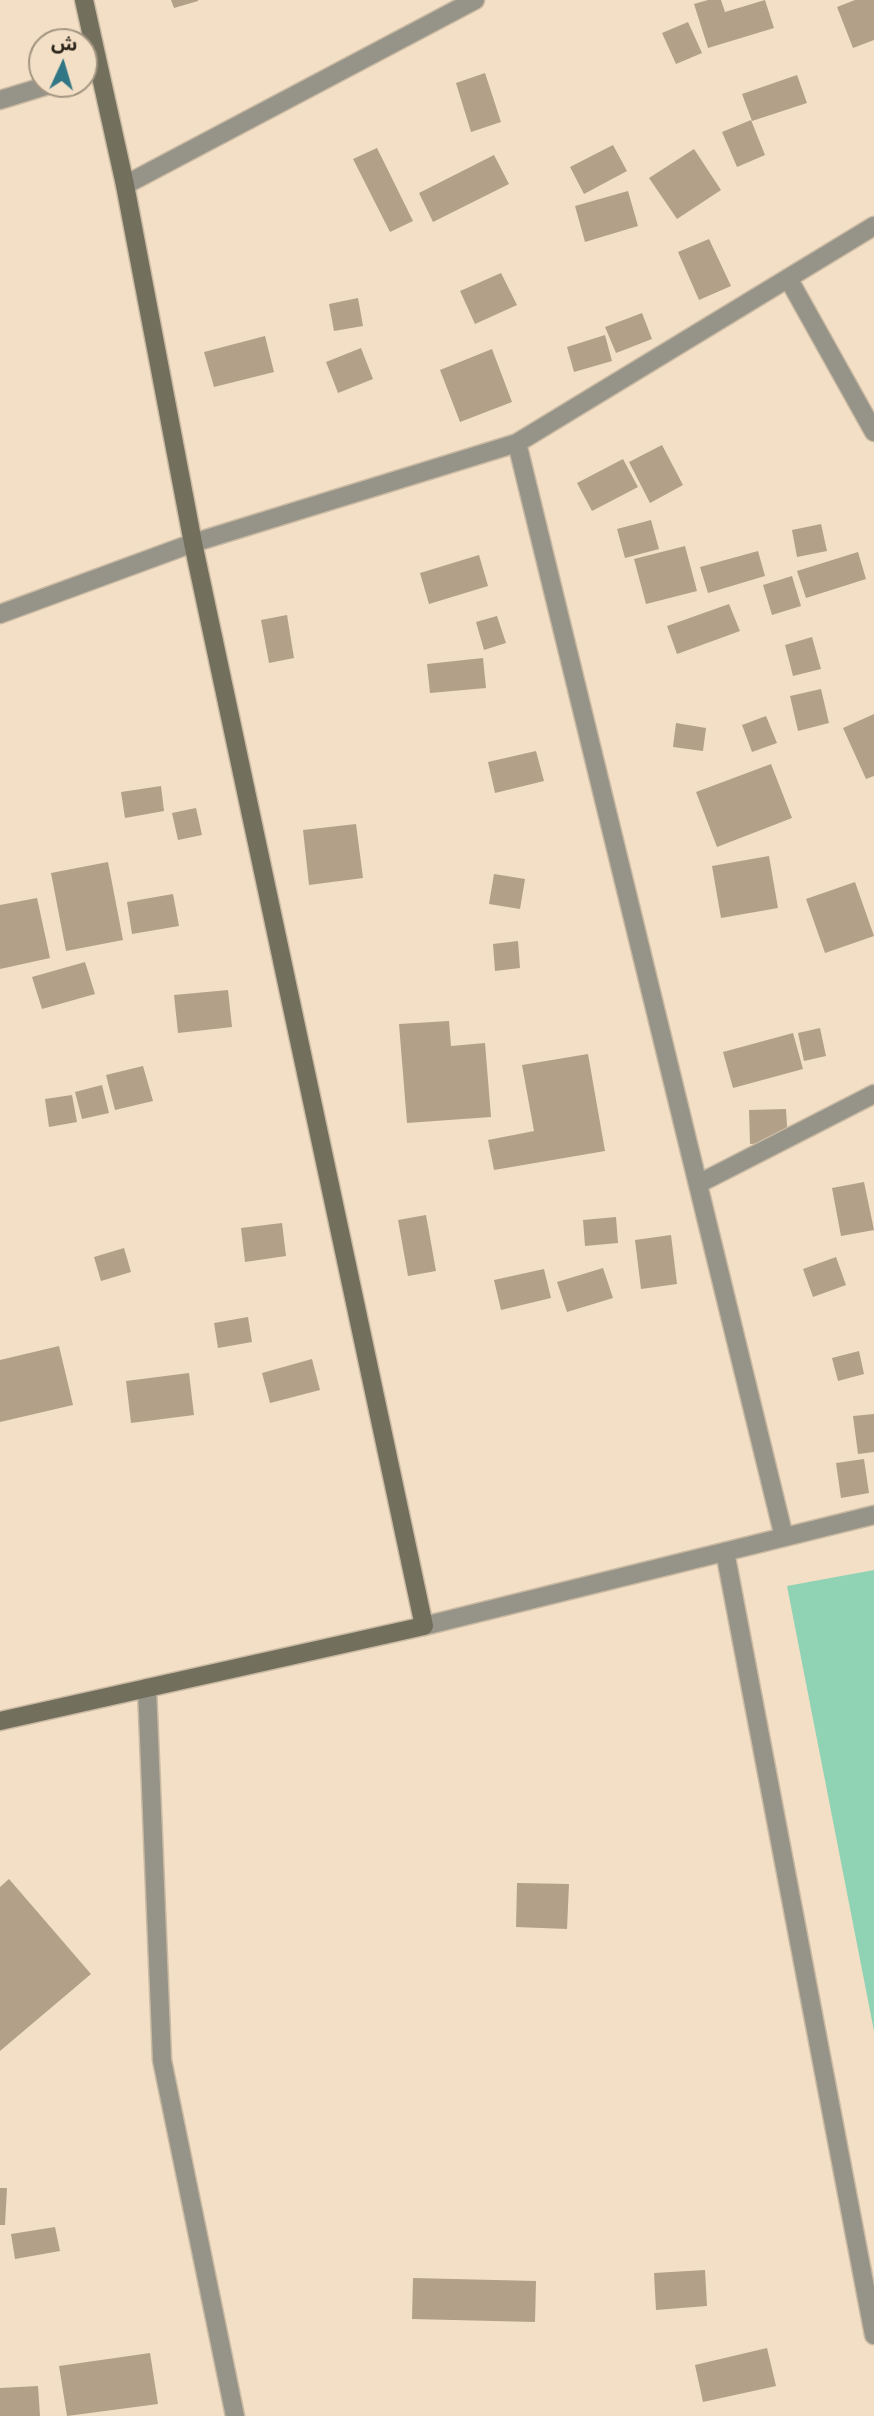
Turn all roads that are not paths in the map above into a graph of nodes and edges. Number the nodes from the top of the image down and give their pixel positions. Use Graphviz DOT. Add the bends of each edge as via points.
graph roads {
  1 [pos="85,0"];
  2 [pos="475,0"];
  3 [pos="87,28"];
  4 [pos="28,91"];
  5 [pos="98,95"];
  6 [pos="0,100"];
  7 [pos="125,185"];
  8 [pos="874,226"];
  9 [pos="788,278"];
  10 [pos="874,432"];
  11 [pos="517,443"];
  12 [pos="193,542"];
  13 [pos="0,614"];
  14 [pos="874,1094"];
  15 [pos="698,1184"];
  16 [pos="874,1514"];
  17 [pos="784,1537"];
  18 [pos="725,1552"];
  19 [pos="424,1626"];
  20 [pos="147,1688"];
  21 [pos="0,1721"];
  22 [pos="874,2335"];
  23 [pos="235,2416"];
  1 -- 3 [label="main road"];
  2 -- 7 [label="street"];
  4 -- 6 [label="street"];
  5 -- 7 [label="main road"];
  7 -- 12 [label="main road"];
  8 -- 9 [label="street"];
  9 -- 10 [label="street"];
  9 -- 11 [label="street"];
  11 -- 12 [label="street"];
  11 -- 15 [label="street"];
  12 -- 13 [label="street"];
  12 -- 19 [label="main road"];
  14 -- 15 [label="street"];
  15 -- 17 [label="street"];
  16 -- 17 [label="street"];
  17 -- 18 [label="street"];
  18 -- 19 [label="street"];
  18 -- 22 [label="street"];
  19 -- 20 [label="main road"];
  20 -- 21 [label="main road"];
  20 -- 23 [label="street" via="162,2060"];
}
